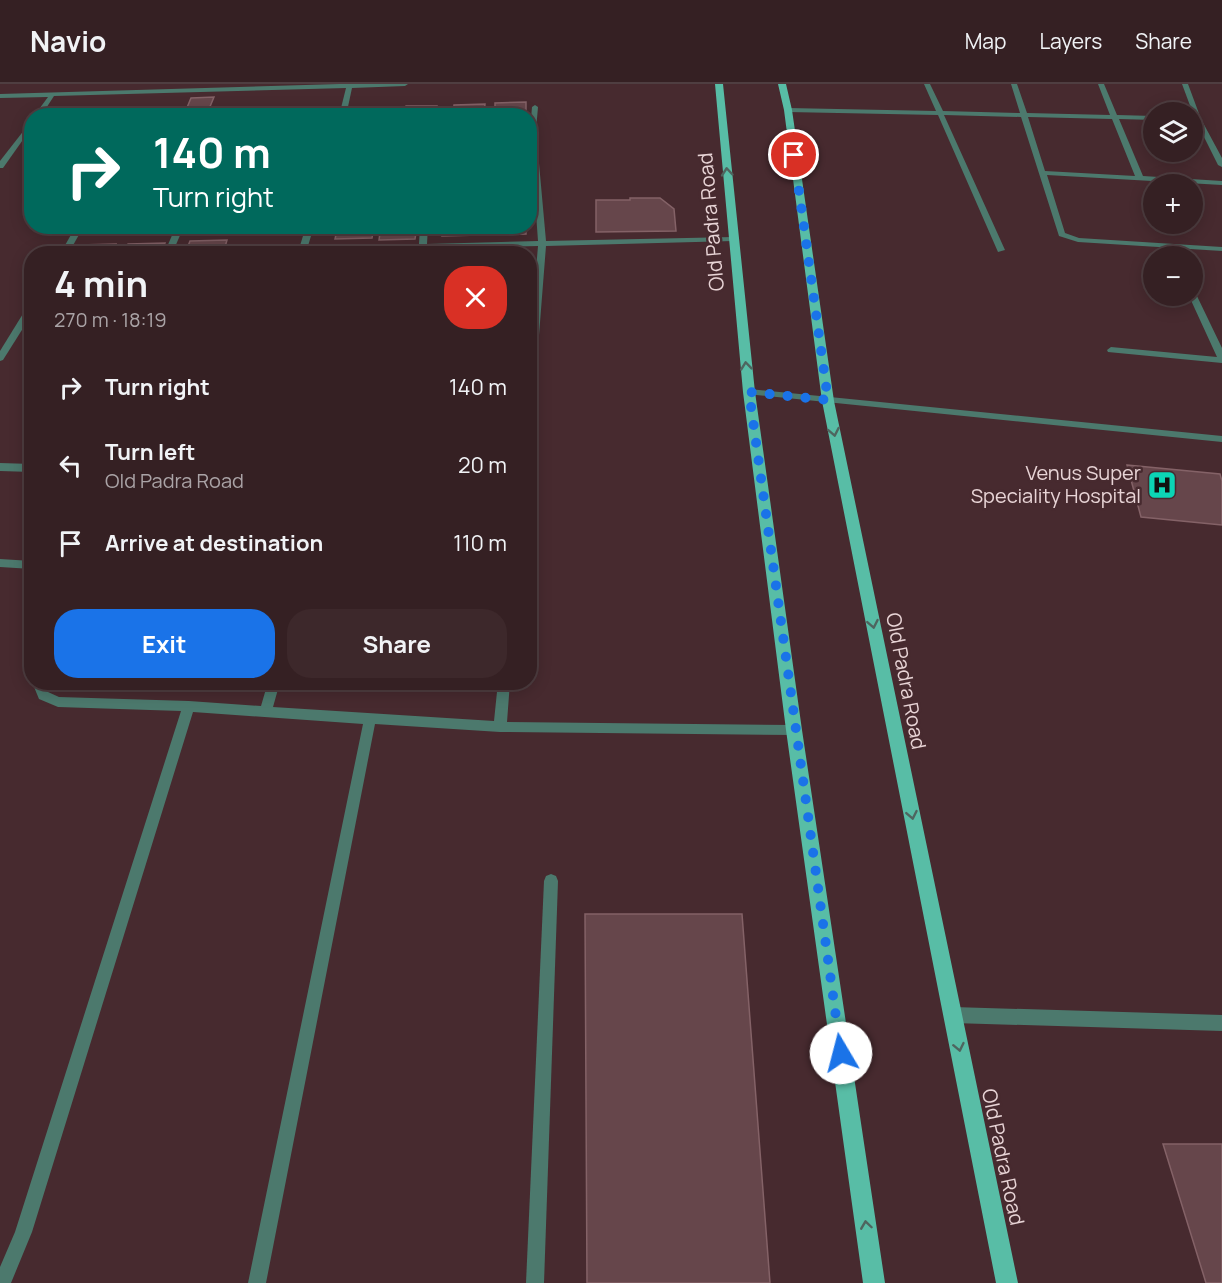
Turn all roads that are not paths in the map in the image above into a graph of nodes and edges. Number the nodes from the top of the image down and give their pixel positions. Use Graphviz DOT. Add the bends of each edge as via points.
graph roads {
  1 [pos="405,84"];
  2 [pos="719,84"];
  3 [pos="782,84"];
  4 [pos="927,84"];
  5 [pos="1014,84"];
  6 [pos="1101,84"];
  7 [pos="1185,84"];
  8 [pos="350,85"];
  9 [pos="262,86"];
  10 [pos="178,87"];
  11 [pos="52,95"];
  12 [pos="0,96"];
  13 [pos="1190,102"];
  14 [pos="42,108"];
  15 [pos="344,108"];
  16 [pos="788,110"];
  17 [pos="939,113"];
  18 [pos="1023,115"];
  19 [pos="1113,117"];
  20 [pos="1143,118"];
  21 [pos="24,133"];
  22 [pos="1203,133"];
  23 [pos="1222,165"];
  24 [pos="0,166"];
  25 [pos="1042,173"];
  26 [pos="1140,179"];
  27 [pos="537,181"];
  28 [pos="1222,183"];
  29 [pos="733,240"];
  30 [pos="542,244"];
  31 [pos="502,246"];
  32 [pos="1170,246"];
  33 [pos="1203,248"];
  34 [pos="1222,249"];
  35 [pos="1001,250"];
  36 [pos="537,303"];
  37 [pos="1198,306"];
  38 [pos="24,319"];
  39 [pos="1111,350"];
  40 [pos="0,358"];
  41 [pos="1222,358"];
  42 [pos="749,392"];
  43 [pos="828,400"];
  44 [pos="1222,439"];
  45 [pos="0,467"];
  46 [pos="24,468"];
  47 [pos="0,563"];
  48 [pos="24,564"];
  49 [pos="41,690"];
  50 [pos="272,690"];
  51 [pos="503,690"];
  52 [pos="189,706"];
  53 [pos="266,712"];
  54 [pos="370,720"];
  55 [pos="500,727"];
  56 [pos="794,730"];
  57 [pos="551,881"];
  58 [pos="952,1016"];
  59 [pos="1222,1023"];
  60 [pos="2,1283"];
  61 [pos="257,1283"];
  62 [pos="535,1283"];
  63 [pos="874,1283"];
  64 [pos="1007,1283"];
  1 -- 8 [label="street"];
  29 -- 2 [label="main road, Old Padra Road, one-way"];
  3 -- 16 [label="main road, Old Padra Road"];
  4 -- 17 [label="street"];
  5 -- 18 [label="street"];
  6 -- 19 [label="street"];
  7 -- 13 [label="street"];
  8 -- 9 [label="street"];
  8 -- 15 [label="street"];
  9 -- 10 [label="street"];
  10 -- 11 [label="street"];
  11 -- 12 [label="street"];
  11 -- 14 [label="street"];
  16 -- 17 [label="street"];
  16 -- 43 [label="main road, Old Padra Road"];
  17 -- 18 [label="street"];
  17 -- 35 [label="street"];
  18 -- 19 [label="street"];
  18 -- 25 [label="street"];
  19 -- 20 [label="street"];
  19 -- 26 [label="street"];
  21 -- 24 [label="street"];
  22 -- 23 [label="street"];
  25 -- 26 [label="street"];
  25 -- 32 [label="street" via="1062,234 1067,238"];
  26 -- 28 [label="street"];
  27 -- 30 [label="street"];
  29 -- 30 [label="street"];
  42 -- 29 [label="main road, Old Padra Road, one-way"];
  30 -- 31 [label="street"];
  30 -- 36 [label="street"];
  33 -- 34 [label="street"];
  37 -- 41 [label="street"];
  38 -- 40 [label="street"];
  39 -- 41 [label="street"];
  42 -- 43 [label="street"];
  42 -- 56 [label="main road, Old Padra Road"];
  43 -- 44 [label="street"];
  43 -- 58 [label="main road, Old Padra Road, one-way"];
  45 -- 46 [label="street"];
  47 -- 48 [label="street"];
  49 -- 52 [label="street" via="58,702"];
  50 -- 53 [label="street"];
  51 -- 55 [label="street"];
  52 -- 53 [label="street"];
  52 -- 60 [label="street" via="23,1232"];
  53 -- 54 [label="street"];
  54 -- 55 [label="street"];
  54 -- 61 [label="street"];
  55 -- 56 [label="street"];
  63 -- 56 [label="main road, Old Padra Road, one-way"];
  57 -- 62 [label="street"];
  58 -- 59 [label="street"];
  58 -- 64 [label="main road, Old Padra Road, one-way"];
}
